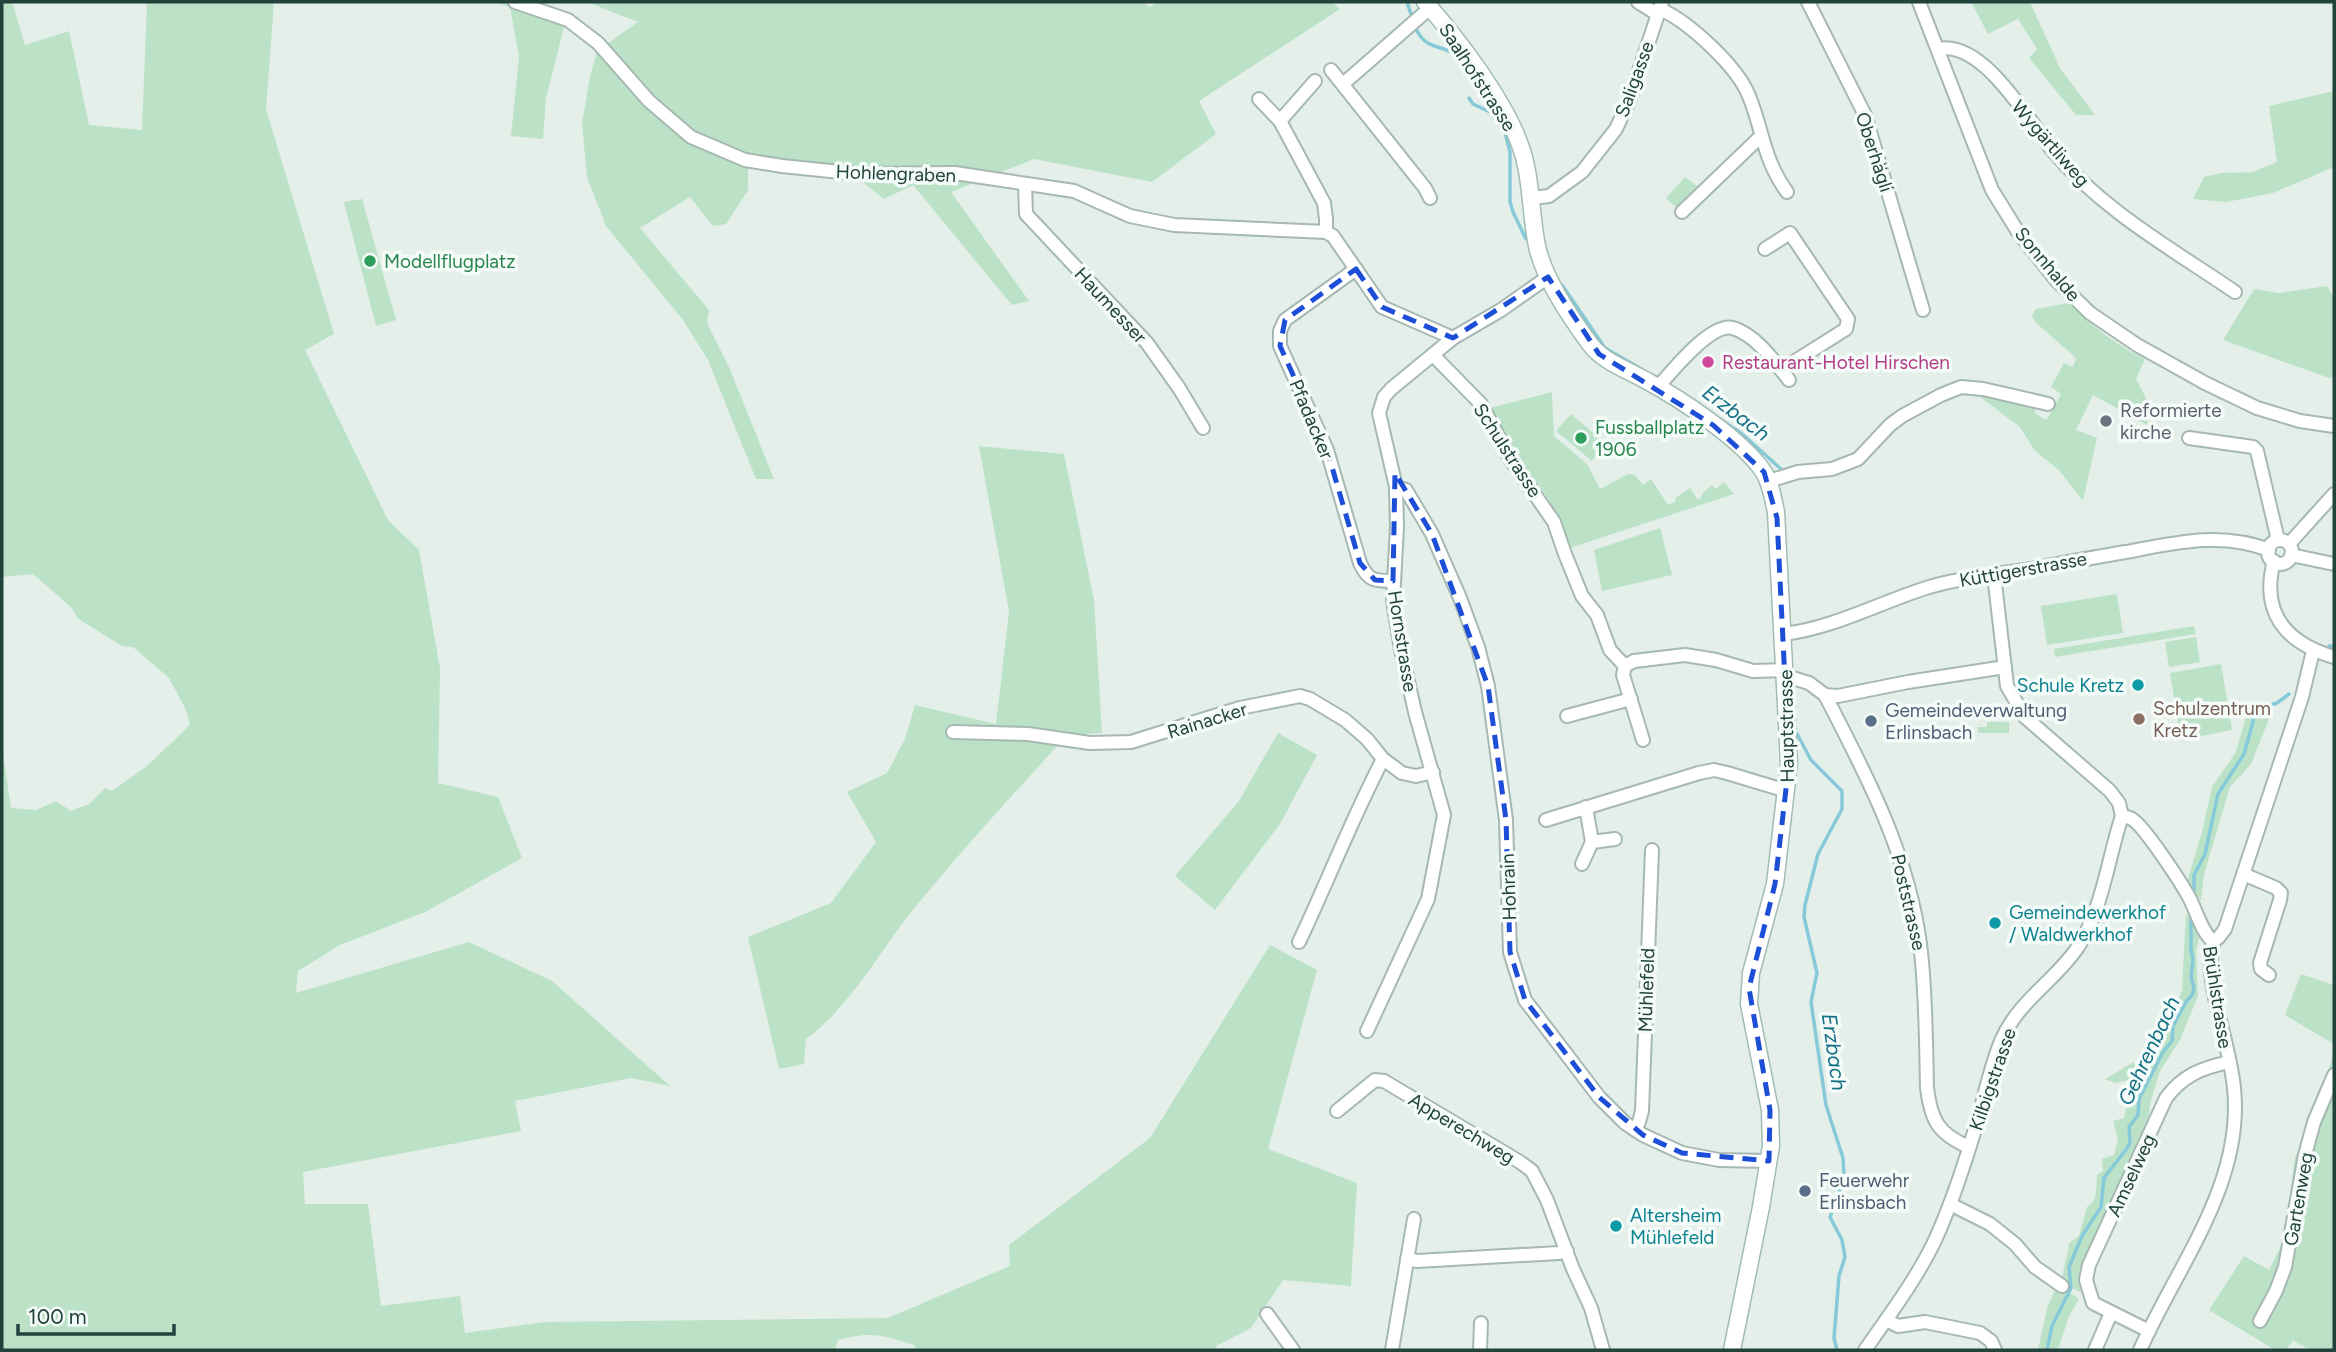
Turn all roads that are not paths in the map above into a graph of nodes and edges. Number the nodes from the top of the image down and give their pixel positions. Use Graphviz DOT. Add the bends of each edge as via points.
graph roads {
  1 [pos="515,2"];
  2 [pos="1638,2"];
  3 [pos="1808,2"];
  4 [pos="1919,2"];
  5 [pos="1427,5"];
  6 [pos="1660,8"];
  7 [pos="1939,49"];
  8 [pos="1331,70"];
  9 [pos="1315,81"];
  10 [pos="1343,84"];
  11 [pos="1259,99"];
  12 [pos="1280,121"];
  13 [pos="1760,137"];
  14 [pos="1025,184"];
  15 [pos="1787,192"];
  16 [pos="1430,198"];
  17 [pos="1532,198"];
  18 [pos="1682,212"];
  19 [pos="1325,232"];
  20 [pos="1765,249"];
  21 [pos="1356,269"];
  22 [pos="1548,277"];
  23 [pos="2235,292"];
  24 [pos="1923,310"];
  25 [pos="1453,338"];
  26 [pos="1433,355"];
  27 [pos="1658,387"];
  28 [pos="2049,404"];
  29 [pos="2334,426"];
  30 [pos="1203,428"];
  31 [pos="2189,438"];
  32 [pos="1769,481"];
  33 [pos="1396,487"];
  34 [pos="2334,494"];
  35 [pos="2286,546"];
  36 [pos="2271,556"];
  37 [pos="2334,564"];
  38 [pos="1994,575"];
  39 [pos="1393,581"];
  40 [pos="1784,634"];
  41 [pos="2313,651"];
  42 [pos="2334,657"];
  43 [pos="1625,666"];
  44 [pos="2005,667"];
  45 [pos="1786,673"];
  46 [pos="1825,695"];
  47 [pos="1631,699"];
  48 [pos="1567,716"];
  49 [pos="953,732"];
  50 [pos="1643,740"];
  51 [pos="1383,759"];
  52 [pos="1433,772"];
  53 [pos="1787,791"];
  54 [pos="1586,807"];
  55 [pos="2122,816"];
  56 [pos="1546,820"];
  57 [pos="1615,839"];
  58 [pos="1592,842"];
  59 [pos="1652,850"];
  60 [pos="1582,864"];
  61 [pos="2244,874"];
  62 [pos="1299,942"];
  63 [pos="2213,942"];
  64 [pos="2269,975"];
  65 [pos="1367,1031"];
  66 [pos="2229,1062"];
  67 [pos="2334,1075"];
  68 [pos="1337,1111"];
  69 [pos="1634,1129"];
  70 [pos="1969,1147"];
  71 [pos="1769,1161"];
  72 [pos="1950,1204"];
  73 [pos="1414,1219"];
  74 [pos="1567,1251"];
  75 [pos="1407,1259"];
  76 [pos="2062,1286"];
  77 [pos="2111,1313"];
  78 [pos="1267,1314"];
  79 [pos="1886,1320"];
  80 [pos="2260,1321"];
  81 [pos="1481,1323"];
  82 [pos="2149,1331"];
  83 [pos="1293,1350"];
  84 [pos="1392,1350"];
  85 [pos="1480,1350"];
  86 [pos="1603,1350"];
  87 [pos="1732,1350"];
  88 [pos="1866,1350"];
  89 [pos="1995,1350"];
  90 [pos="2095,1350"];
  91 [pos="2140,1350"];
  1 -- 14 [label="street, Hohlengraben" via="568,20 598,43 649,100 691,136 745,160 859,173 955,173"];
  2 -- 6 [label="street"];
  3 -- 24 [label="street, Oberhägli" via="1865,115"];
  4 -- 7 [label="street, Sonnhalde"];
  5 -- 10 [label="street"];
  5 -- 17 [label="main road, Saalhofstrasse" via="1472,61 1509,121 1520,143"];
  6 -- 13 [label="street" via="1726,62 1748,93"];
  6 -- 17 [label="street, Saligasse" via="1616,129 1582,172 1549,196"];
  7 -- 23 [label="street, Wygärtliweg" via="1959,50 1990,70 2055,153 2094,192"];
  7 -- 29 [label="street, Sonnhalde" via="1992,190 2056,280 2090,313 2137,345 2257,408"];
  8 -- 10 [label="street"];
  9 -- 12 [label="street"];
  10 -- 16 [label="street"];
  11 -- 12 [label="street"];
  12 -- 19 [label="street" via="1324,203"];
  13 -- 15 [label="street"];
  13 -- 18 [label="street"];
  14 -- 19 [label="street, Hohlengraben" via="1074,191 1130,216 1174,225"];
  14 -- 30 [label="street, Haumesser" via="1026,214 1147,343"];
  17 -- 22 [label="main road, Hauptstrasse" via="1537,245"];
  19 -- 21 [label="street" via="1334,236"];
  20 -- 27 [label="street" via="1790,233 1848,319 1846,329 1785,375 1750,337 1732,327 1719,329"];
  21 -- 25 [label="street" via="1382,307"];
  21 -- 39 [label="street, Pfadacker" via="1284,320 1280,346 1327,450 1360,563 1375,580"];
  22 -- 25 [label="street, Hornstrasse"];
  22 -- 27 [label="main road, Hauptstrasse" via="1599,354"];
  25 -- 26 [label="street, Hornstrasse"];
  26 -- 33 [label="street, Hornstrasse" via="1391,389 1379,413"];
  26 -- 43 [label="street, Schulstrasse" via="1481,404 1517,470 1549,513 1582,596 1597,615 1610,650"];
  27 -- 32 [label="main road, Hauptstrasse" via="1741,446"];
  28 -- 32 [label="street" via="1961,387 1902,416 1858,459"];
  31 -- 35 [label="street" via="2257,451"];
  32 -- 40 [label="main road, Hauptstrasse" via="1777,517"];
  33 -- 39 [label="street, Hornstrasse"];
  33 -- 69 [label="street, Hohrain" via="1406,490 1432,534 1478,647 1488,686 1506,820 1510,952 1520,988 1598,1097"];
  34 -- 35 [label="street"];
  35 -- 36 [label="street" via="2272,544"];
  35 -- 36 [label="street" via="2286,562 2280,564"];
  35 -- 37 [label="street"];
  36 -- 38 [label="street, Küttigerstrasse" via="2236,540 2201,539"];
  36 -- 41 [label="street" via="2270,582 2277,617 2292,638"];
  38 -- 40 [label="street, Küttigerstrasse" via="1928,588 1821,626"];
  38 -- 44 [label="street, Brühlstrasse"];
  39 -- 52 [label="street, Hornstrasse" via="1401,650"];
  40 -- 45 [label="main road, Hauptstrasse"];
  41 -- 42 [label="street"];
  41 -- 61 [label="street"];
  43 -- 45 [label="street" via="1685,654 1753,671"];
  43 -- 47 [label="street" via="1623,675"];
  44 -- 46 [label="street"];
  44 -- 55 [label="street, Brühlstrasse" via="2007,686 2025,717 2110,791"];
  45 -- 46 [label="street"];
  45 -- 53 [label="main road, Hauptstrasse"];
  46 -- 70 [label="street, Poststrasse" via="1889,824 1903,866 1920,943 1930,1111 1945,1134"];
  47 -- 48 [label="street"];
  47 -- 50 [label="street"];
  49 -- 51 [label="street, Rainacker" via="1131,742 1240,708 1300,696 1345,720"];
  51 -- 52 [label="street, Rainacker" via="1402,773"];
  51 -- 62 [label="street"];
  52 -- 65 [label="street, Hornstrasse" via="1444,815 1429,899"];
  53 -- 54 [label="street" via="1714,770"];
  53 -- 71 [label="main road, Hauptstrasse" via="1775,884 1749,988 1751,1024 1770,1110"];
  54 -- 56 [label="street"];
  54 -- 58 [label="street"];
  55 -- 63 [label="street, Brühlstrasse" via="2139,825 2177,878"];
  55 -- 70 [label="street, Kilbigstrasse" via="2089,926 2076,950 2007,1028"];
  57 -- 58 [label="street"];
  58 -- 60 [label="street"];
  59 -- 69 [label="street, Mühlefeld" via="1642,1111"];
  61 -- 63 [label="street" via="2225,929"];
  61 -- 64 [label="street" via="2281,893 2260,963"];
  63 -- 66 [label="street, Brühlstrasse" via="2211,971"];
  66 -- 77 [label="street, Amselweg" via="2191,1074 2177,1084 2162,1106 2087,1273 2091,1300"];
  66 -- 82 [label="street, Brühlstrasse" via="2234,1119 2225,1176"];
  67 -- 80 [label="street, Gartenweg" via="2305,1155 2286,1267"];
  68 -- 74 [label="street, Apperechweg" via="1375,1080 1384,1081 1520,1162 1539,1184"];
  69 -- 71 [label="street, Hohrain" via="1682,1153 1719,1160"];
  70 -- 72 [label="street, Kilbigstrasse"];
  71 -- 87 [label="main road, Hauptstrasse"];
  72 -- 76 [label="street" via="1996,1228"];
  72 -- 79 [label="street, Kilbigstrasse" via="1926,1258"];
  73 -- 75 [label="street"];
  74 -- 75 [label="street"];
  74 -- 86 [label="street, Apperechweg"];
  75 -- 84 [label="street"];
  77 -- 82 [label="street, Amselweg"];
  77 -- 90 [label="street"];
  78 -- 83 [label="street"];
  79 -- 88 [label="street, Kilbigstrasse"];
  79 -- 89 [label="street" via="1899,1326 1925,1322 1980,1333"];
  81 -- 85 [label="street"];
  82 -- 91 [label="street, Brühlstrasse"];
}
